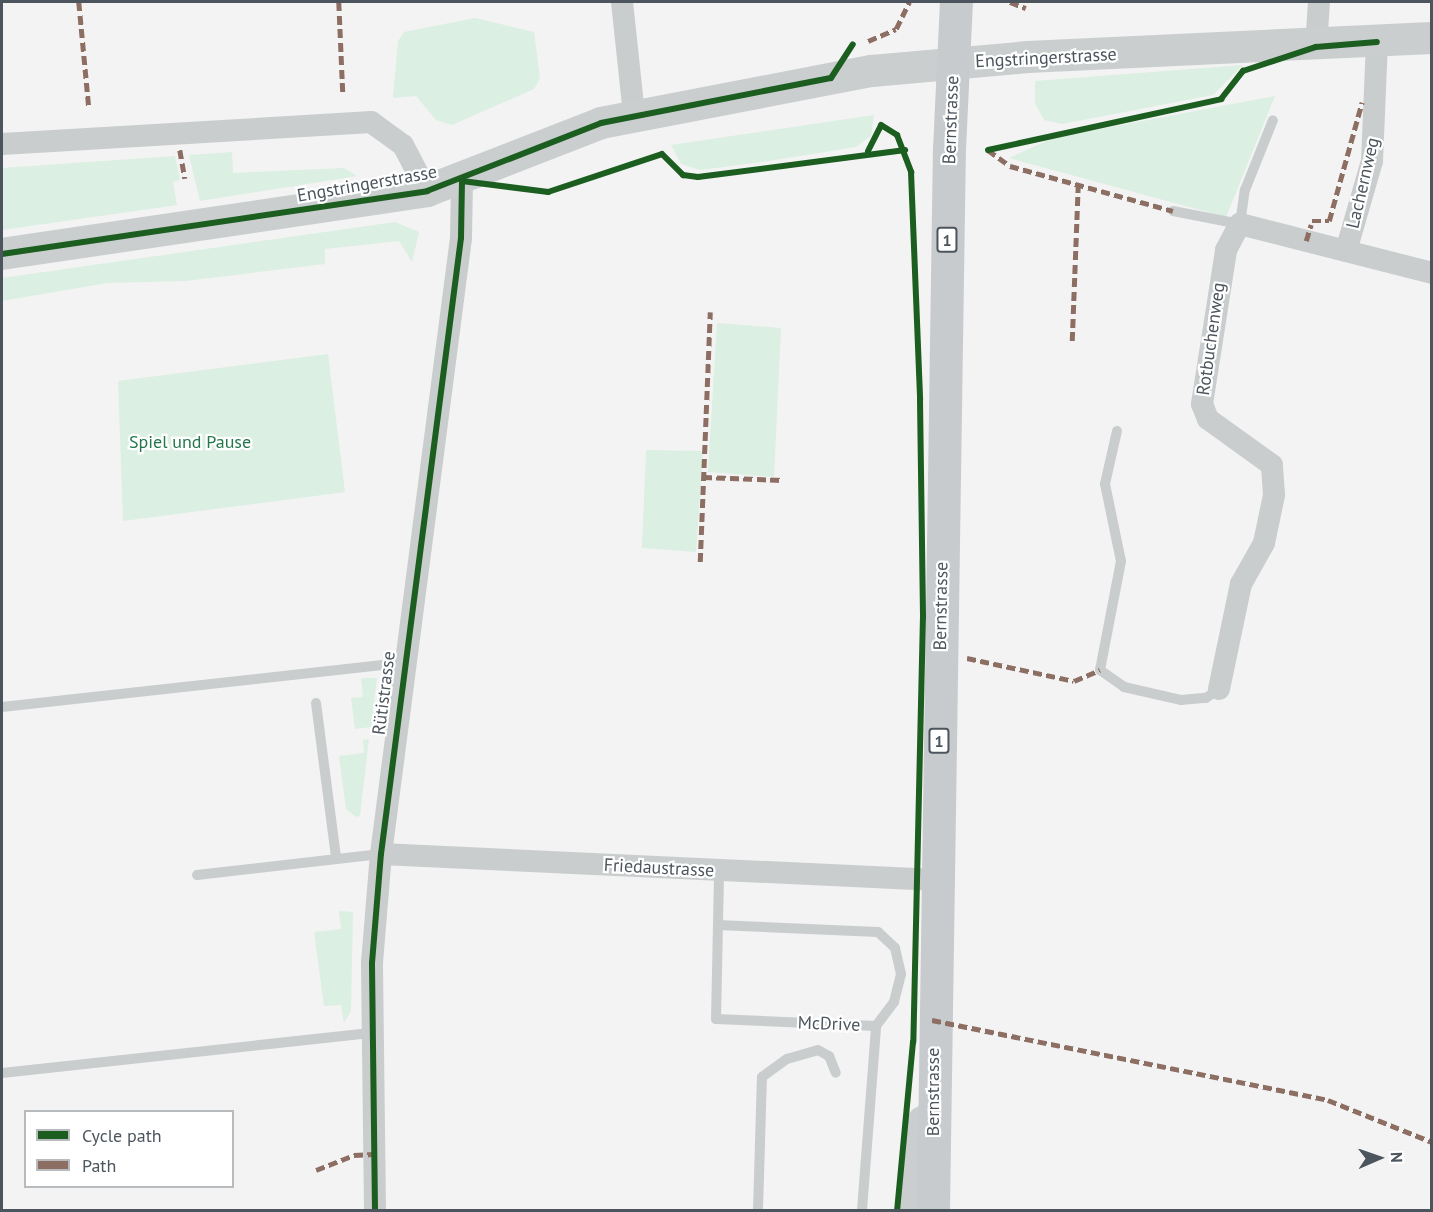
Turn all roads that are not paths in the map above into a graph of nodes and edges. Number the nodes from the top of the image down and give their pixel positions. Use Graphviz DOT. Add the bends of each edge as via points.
graph roads {
  1 [pos="622,2"];
  2 [pos="956,2"];
  3 [pos="1319,2"];
  4 [pos="1431,38"];
  5 [pos="1377,42"];
  6 [pos="1316,47"];
  7 [pos="953,63"];
  8 [pos="634,115"];
  9 [pos="1274,120"];
  10 [pos="2,144"];
  11 [pos="462,181"];
  12 [pos="427,191"];
  13 [pos="1173,211"];
  14 [pos="1240,224"];
  15 [pos="1346,251"];
  16 [pos="2,254"];
  17 [pos="1431,273"];
  18 [pos="1118,431"];
  19 [pos="403,663"];
  20 [pos="1219,689"];
  21 [pos="316,703"];
  22 [pos="2,707"];
  23 [pos="381,854"];
  24 [pos="336,858"];
  25 [pos="719,871"];
  26 [pos="197,875"];
  27 [pos="936,880"];
  28 [pos="718,925"];
  29 [pos="876,1026"];
  30 [pos="373,1033"];
  31 [pos="933,1047"];
  32 [pos="2,1073"];
  33 [pos="836,1073"];
  34 [pos="933,1196"];
  35 [pos="375,1210"];
  36 [pos="758,1210"];
  37 [pos="862,1210"];
  38 [pos="911,1210"];
  39 [pos="948,1210"];
  1 -- 8 [label="street"];
  2 -- 7 [label="main road, Bernstrasse / 1"];
  3 -- 6 [label="street"];
  4 -- 5 [label="main road, Engstringerstrasse"];
  5 -- 6 [label="main road, Engstringerstrasse"];
  5 -- 15 [label="street, Lachernweg" via="1372,161"];
  6 -- 7 [label="main road, Engstringerstrasse"];
  7 -- 8 [label="main road, Engstringerstrasse" via="872,71"];
  7 -- 27 [label="main road, Bernstrasse / 1"];
  8 -- 11 [label="main road, Engstringerstrasse" via="559,138"];
  9 -- 14 [label="lane" via="1245,190"];
  10 -- 12 [label="street, Engstringerstrasse" via="371,122 403,145"];
  11 -- 12 [label="main road, Engstringerstrasse"];
  11 -- 19 [label="street, Rütistrasse" via="461,238"];
  12 -- 16 [label="main road, Engstringerstrasse"];
  13 -- 14 [label="lane, Lachernweg"];
  14 -- 15 [label="street, Lachernweg"];
  14 -- 20 [label="street, Rotbuchenweg" via="1223,258 1202,404 1214,425 1272,465 1274,495 1264,543 1241,584"];
  15 -- 17 [label="street, Lachernweg"];
  18 -- 20 [label="lane, Rotbuchenweg" via="1105,484 1121,561 1100,670 1124,687 1181,700 1206,698"];
  19 -- 22 [label="lane"];
  19 -- 23 [label="street, Rütistrasse"];
  21 -- 24 [label="lane"];
  23 -- 24 [label="lane"];
  23 -- 25 [label="street, Friedaustrasse"];
  23 -- 30 [label="street, Rütistrasse"];
  24 -- 26 [label="lane"];
  25 -- 27 [label="street, Friedaustrasse"];
  25 -- 28 [label="lane"];
  27 -- 31 [label="main road, Bernstrasse / 1"];
  28 -- 29 [label="lane, McDrive" via="716,1019"];
  28 -- 29 [label="lane, McDrive" via="878,932 894,948 901,974 894,1002"];
  29 -- 37 [label="lane"];
  30 -- 32 [label="lane"];
  30 -- 35 [label="street, Rütistrasse"];
  31 -- 34 [label="main road, Bernstrasse / 1"];
  31 -- 38 [label="main road"];
  33 -- 36 [label="lane" via="829,1056 818,1050 787,1059 762,1077"];
  34 -- 39 [label="main road"];
}
